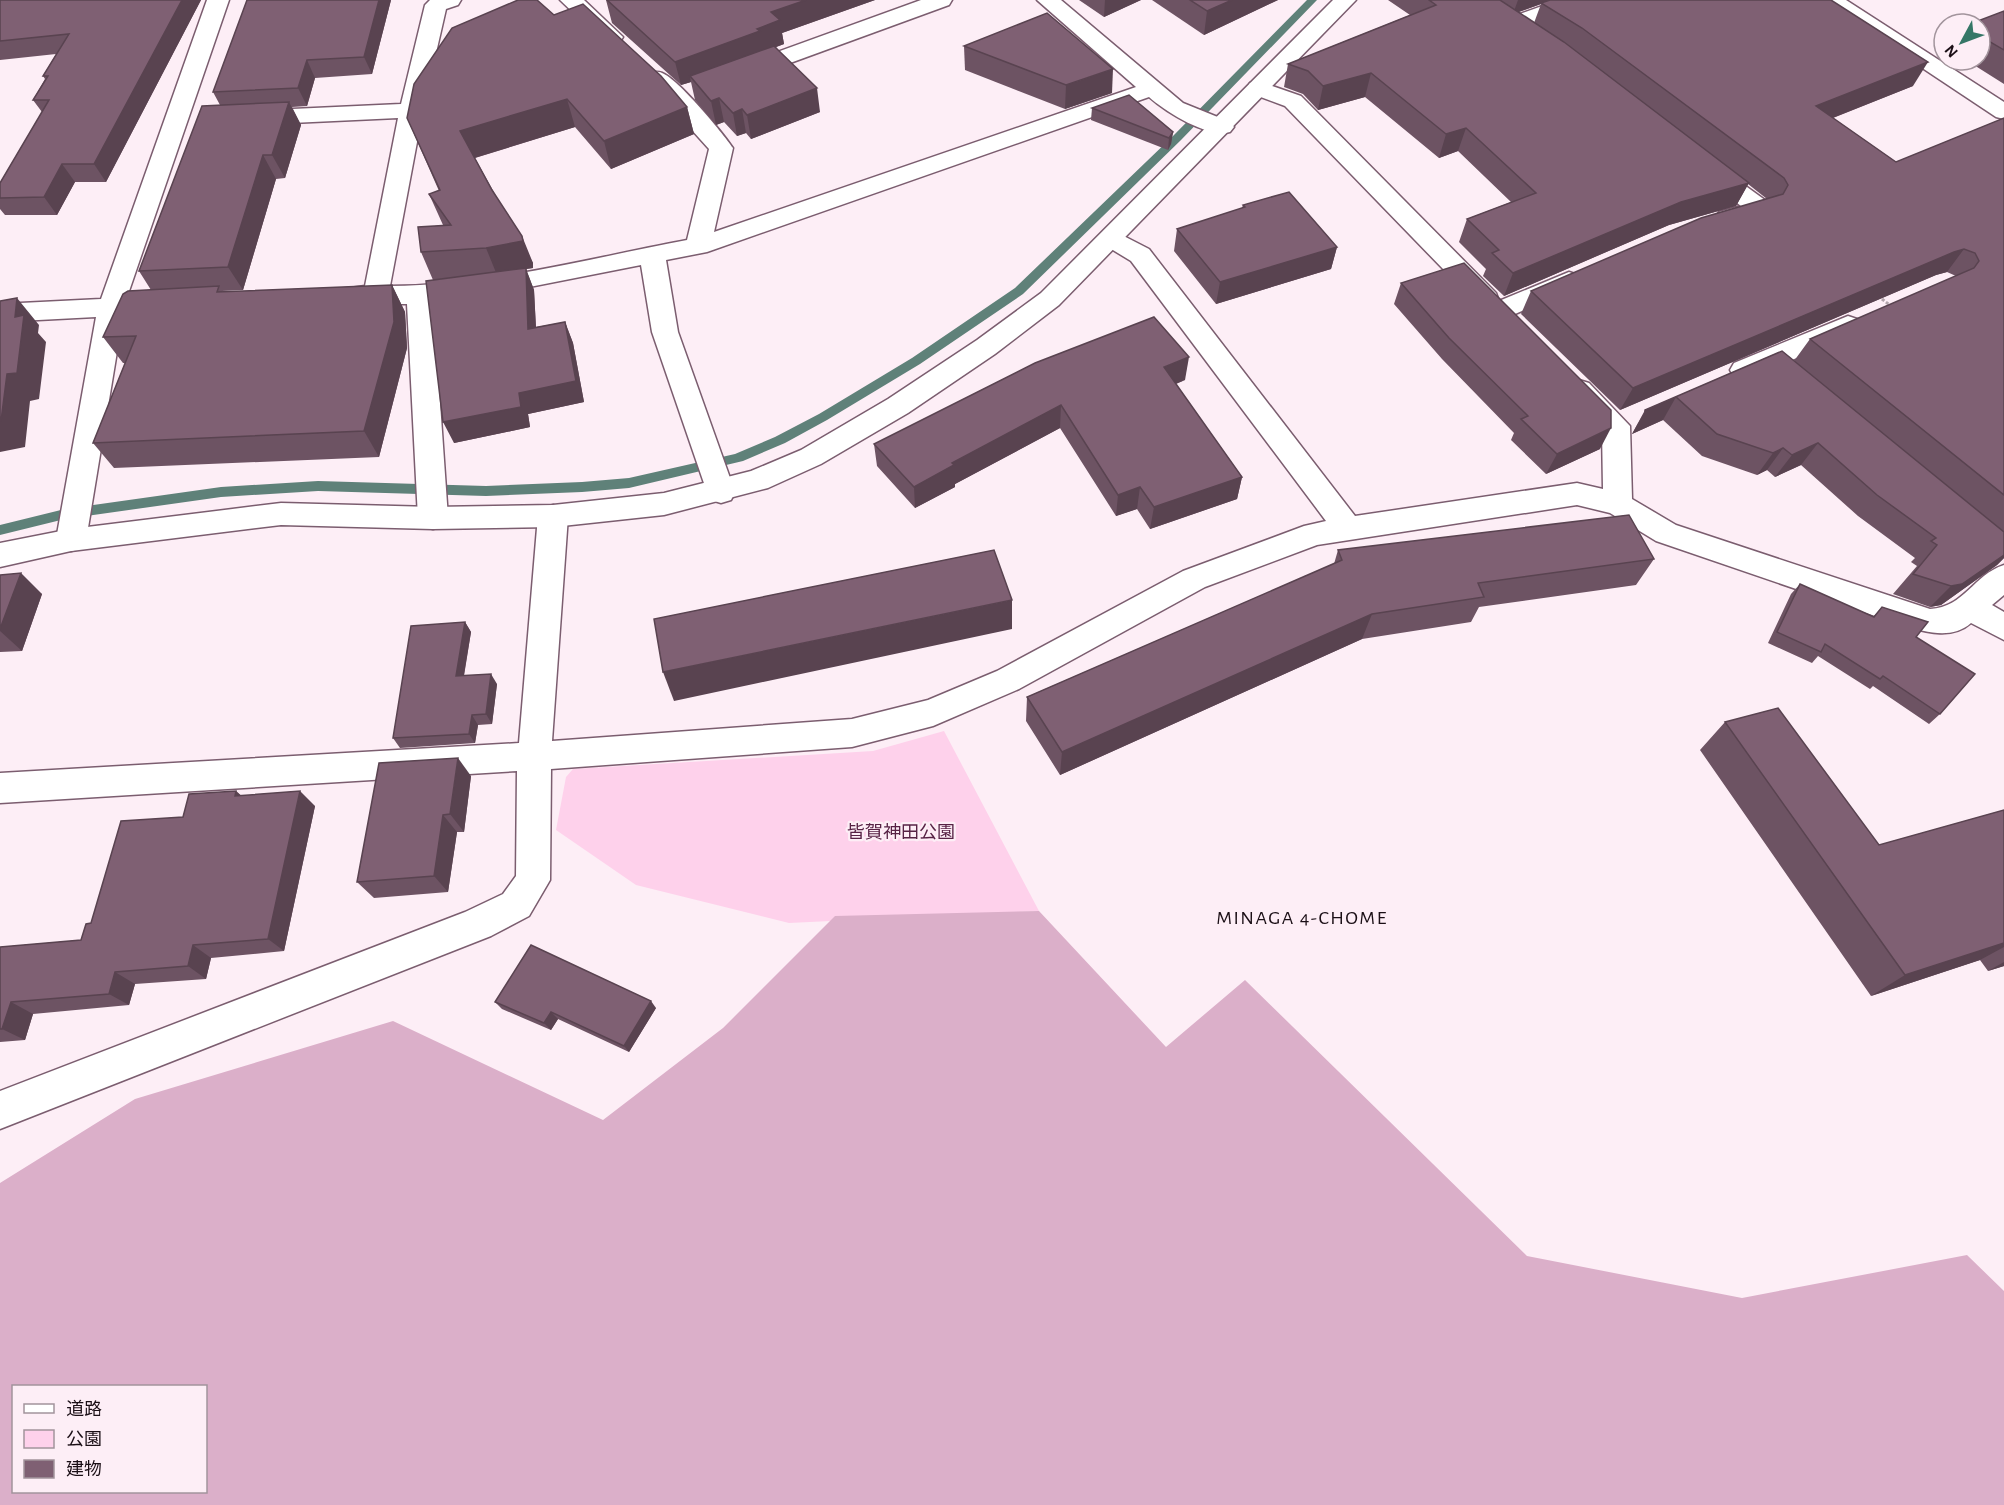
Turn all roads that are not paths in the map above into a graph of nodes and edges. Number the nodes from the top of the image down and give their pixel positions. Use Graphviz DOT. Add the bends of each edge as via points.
graph roads {
  1 [pos="218,0"];
  2 [pos="450,0"];
  3 [pos="571,0"];
  4 [pos="941,0"];
  5 [pos="1048,0"];
  6 [pos="1345,0"];
  7 [pos="1579,0"];
  8 [pos="1831,0"];
  9 [pos="1537,42"];
  10 [pos="624,48"];
  11 [pos="642,64"];
  12 [pos="721,81"];
  13 [pos="699,88"];
  14 [pos="1258,88"];
  15 [pos="1151,89"];
  16 [pos="677,97"];
  17 [pos="411,110"];
  18 [pos="2004,112"];
  19 [pos="224,119"];
  20 [pos="1205,120"];
  21 [pos="1685,152"];
  22 [pos="1709,224"];
  23 [pos="1112,238"];
  24 [pos="698,246"];
  25 [pos="652,255"];
  26 [pos="1594,270"];
  27 [pos="376,294"];
  28 [pos="420,295"];
  29 [pos="330,296"];
  30 [pos="1883,299"];
  31 [pos="192,302"];
  32 [pos="111,306"];
  33 [pos="0,313"];
  34 [pos="1566,377"];
  35 [pos="1719,381"];
  36 [pos="715,474"];
  37 [pos="432,500"];
  38 [pos="1618,504"];
  39 [pos="553,516"];
  40 [pos="74,521"];
  41 [pos="1348,529"];
  42 [pos="0,555"];
  43 [pos="2004,577"];
  44 [pos="1969,607"];
  45 [pos="2004,627"];
  46 [pos="534,756"];
  47 [pos="0,788"];
  48 [pos="0,1110"];
  1 -- 32 [label="street" via="189,121"];
  2 -- 17 [label="street" via="436,5"];
  3 -- 10 [label="street"];
  4 -- 12 [label="street"];
  5 -- 15 [label="street"];
  6 -- 14 [label="street"];
  7 -- 9 [label="street" via="1501,18"];
  8 -- 18 [label="street"];
  11 -- 16 [label="street"];
  13 -- 16 [label="street"];
  14 -- 20 [label="street"];
  14 -- 26 [label="street" via="1293,101 1507,319"];
  15 -- 20 [label="street" via="1175,108"];
  15 -- 24 [label="street"];
  16 -- 24 [label="street" via="721,148"];
  17 -- 19 [label="street"];
  17 -- 27 [label="street"];
  20 -- 23 [label="street"];
  21 -- 22 [label="street" via="1760,209"];
  23 -- 36 [label="street" via="1050,298 898,406 811,457 758,480"];
  23 -- 41 [label="street" via="1140,255"];
  24 -- 25 [label="street"];
  25 -- 28 [label="street" via="473,289"];
  25 -- 36 [label="street" via="665,332"];
  27 -- 28 [label="street"];
  27 -- 29 [label="street"];
  28 -- 37 [label="street"];
  30 -- 35 [label="street" via="1779,367"];
  31 -- 32 [label="street"];
  32 -- 33 [label="street"];
  32 -- 40 [label="street"];
  34 -- 38 [label="street" via="1626,421"];
  36 -- 39 [label="street" via="664,504"];
  37 -- 39 [label="street"];
  37 -- 40 [label="street" via="280,514"];
  38 -- 41 [label="street" via="1577,494"];
  38 -- 44 [label="street" via="1666,533 1904,614 1930,621 1954,620"];
  39 -- 46 [label="street"];
  40 -- 42 [label="street"];
  41 -- 46 [label="street" via="1314,534 1194,579 1008,680 933,712 852,733"];
  43 -- 44 [label="street"];
  44 -- 45 [label="street"];
  46 -- 47 [label="street"];
  46 -- 48 [label="street" via="533,880 516,905 478,924"];
}
